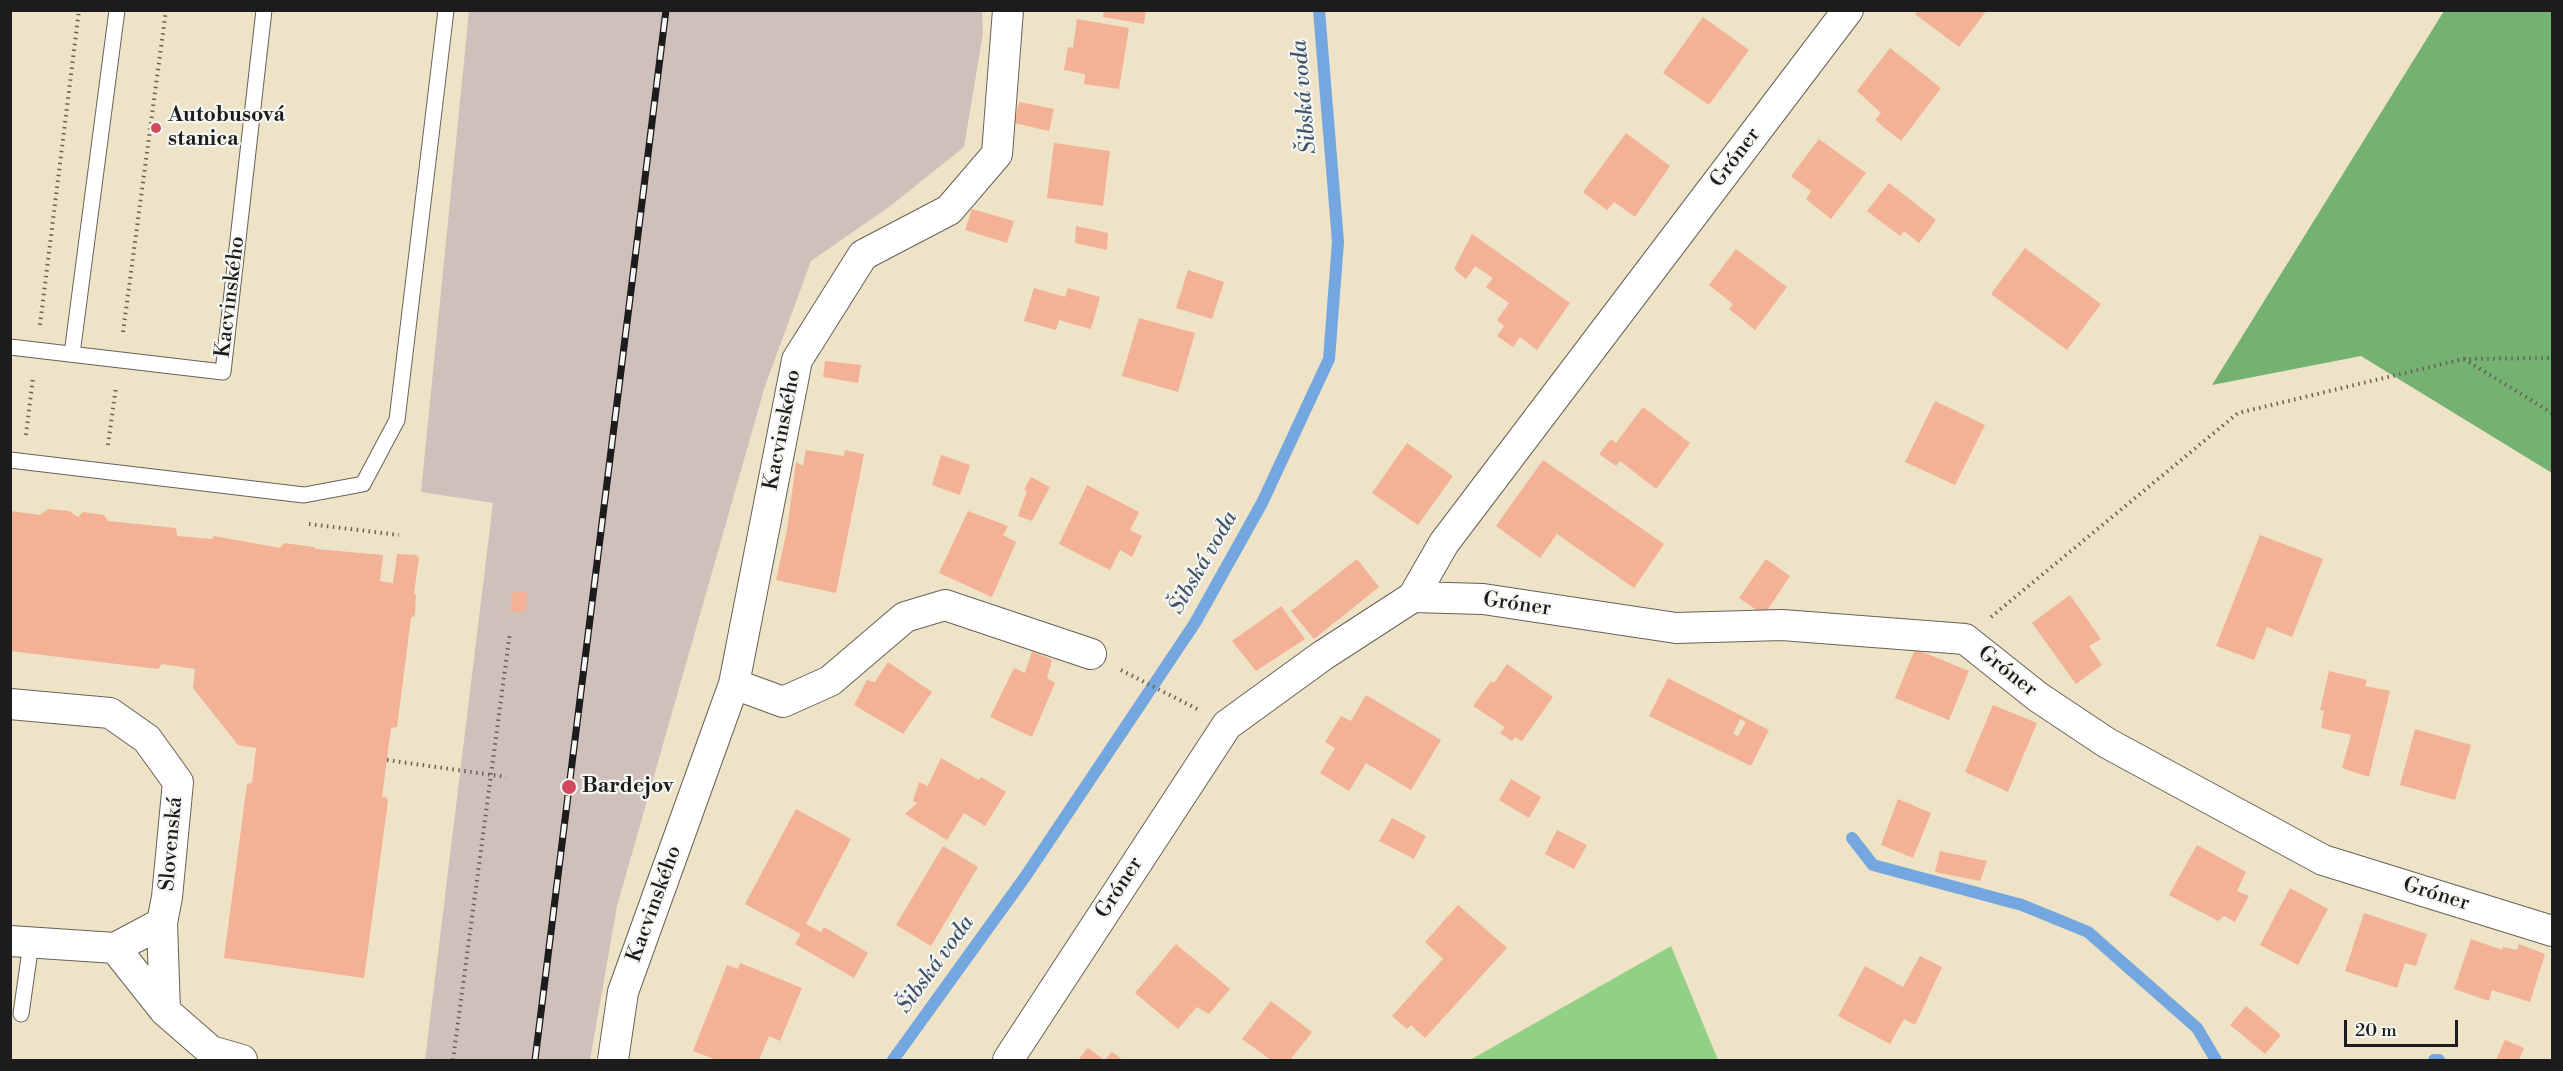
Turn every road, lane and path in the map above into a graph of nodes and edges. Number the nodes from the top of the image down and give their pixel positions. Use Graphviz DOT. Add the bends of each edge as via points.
graph roads {
  1 [pos="79,10"];
  2 [pos="117,10"];
  3 [pos="166,10"];
  4 [pos="264,10"];
  5 [pos="446,10"];
  6 [pos="1008,10"];
  7 [pos="1848,10"];
  8 [pos="10,347"];
  9 [pos="36,350"];
  10 [pos="72,354"];
  11 [pos="2553,358"];
  12 [pos="2463,359"];
  13 [pos="120,360"];
  14 [pos="2553,413"];
  15 [pos="17,461"];
  16 [pos="105,471"];
  17 [pos="1413,597"];
  18 [pos="510,632"];
  19 [pos="1965,639"];
  20 [pos="1091,654"];
  21 [pos="1120,669"];
  22 [pos="734,684"];
  23 [pos="10,704"];
  24 [pos="1196,709"];
  25 [pos="387,760"];
  26 [pos="491,774"];
  27 [pos="506,777"];
  28 [pos="162,923"];
  29 [pos="2553,931"];
  30 [pos="20,942"];
  31 [pos="116,948"];
  32 [pos="165,1011"];
  33 [pos="21,1014"];
  34 [pos="242,1060"];
  35 [pos="453,1060"];
  36 [pos="613,1060"];
  37 [pos="1008,1060"];
  1 -- 9 [label="path"];
  2 -- 10 [label="lane"];
  3 -- 13 [label="path"];
  4 -- 13 [label="lane, Kacvinského" via="223,372"];
  5 -- 16 [label="lane" via="398,420 363,484 304,495"];
  6 -- 22 [label="street, Kacvinského" via="997,154 949,210 863,255 797,360"];
  7 -- 17 [label="street, Gróner" via="1444,543"];
  8 -- 9 [label="lane, Kacvinského"];
  9 -- 10 [label="lane, Kacvinského"];
  9 -- 15 [label="path"];
  10 -- 13 [label="lane, Kacvinského"];
  11 -- 12 [label="path"];
  12 -- 14 [label="path"];
  12 -- 19 [label="path" via="2238,413"];
  13 -- 16 [label="path"];
  15 -- 16 [label="lane"];
  17 -- 19 [label="street, Gróner" via="1483,599 1676,628 1782,625"];
  17 -- 37 [label="street, Gróner" via="1227,725"];
  18 -- 26 [label="path"];
  19 -- 29 [label="street, Gróner" via="2038,697 2107,743 2323,860"];
  20 -- 22 [label="street" via="945,604 905,616 830,681 783,702"];
  21 -- 24 [label="path"];
  22 -- 36 [label="street, Kacvinského" via="623,992"];
  23 -- 28 [label="street, Slovenská" via="110,713 147,740 178,782"];
  25 -- 26 [label="path"];
  26 -- 27 [label="path"];
  26 -- 35 [label="path"];
  28 -- 31 [label="street"];
  28 -- 32 [label="street, Slovenská"];
  30 -- 31 [label="street"];
  30 -- 33 [label="lane"];
  31 -- 32 [label="street"];
  32 -- 34 [label="street" via="211,1051"];
}
